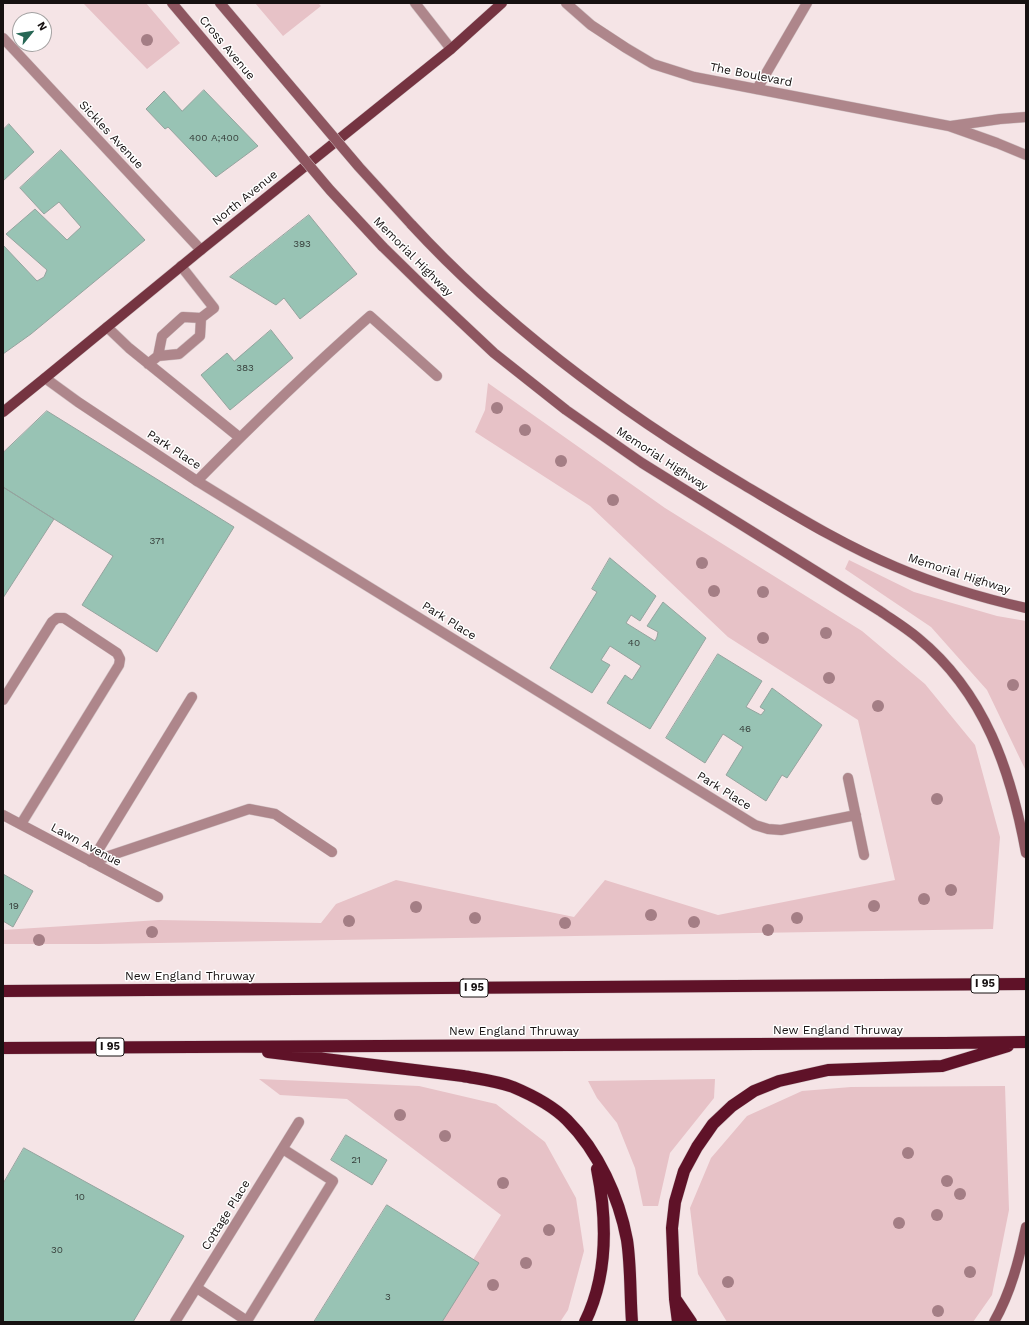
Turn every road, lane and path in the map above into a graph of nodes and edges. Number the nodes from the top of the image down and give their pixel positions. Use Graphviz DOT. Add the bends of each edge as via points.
graph roads {
  1 [pos="172,3"];
  2 [pos="220,3"];
  3 [pos="415,3"];
  4 [pos="502,3"];
  5 [pos="566,3"];
  6 [pos="808,3"];
  7 [pos="3,38"];
  8 [pos="451,49"];
  9 [pos="275,68"];
  10 [pos="757,89"];
  11 [pos="247,92"];
  12 [pos="1026,118"];
  13 [pos="949,126"];
  14 [pos="1026,155"];
  15 [pos="201,250"];
  16 [pos="181,266"];
  17 [pos="201,318"];
  18 [pos="107,328"];
  19 [pos="158,356"];
  20 [pos="148,364"];
  21 [pos="437,376"];
  22 [pos="45,378"];
  23 [pos="3,412"];
  24 [pos="240,437"];
  25 [pos="197,481"];
  26 [pos="1026,608"];
  27 [pos="192,697"];
  28 [pos="3,700"];
  29 [pos="848,778"];
  30 [pos="3,815"];
  31 [pos="856,815"];
  32 [pos="21,824"];
  33 [pos="332,852"];
  34 [pos="1026,854"];
  35 [pos="864,855"];
  36 [pos="91,862"];
  37 [pos="158,897"];
  38 [pos="1026,984"];
  39 [pos="3,991"];
  40 [pos="1024,1042"];
  41 [pos="217,1046"];
  42 [pos="3,1048"];
  43 [pos="299,1122"];
  44 [pos="283,1148"];
  45 [pos="595,1158"];
  46 [pos="1026,1227"];
  47 [pos="197,1288"];
  48 [pos="675,1299"];
  49 [pos="175,1322"];
  50 [pos="585,1322"];
  51 [pos="632,1322"];
  52 [pos="678,1322"];
  53 [pos="692,1322"];
  54 [pos="994,1322"];
  1 -- 11 [label="main road, Cross Avenue"];
  2 -- 9 [label="main road, Cross Avenue"];
  3 -- 8 [label="street"];
  4 -- 8 [label="main road, North Avenue"];
  5 -- 10 [label="street, The Boulevard" via="591,25 653,64 694,78"];
  6 -- 10 [label="street"];
  7 -- 15 [label="street, Sickles Avenue"];
  8 -- 15 [label="main road, North Avenue"];
  9 -- 26 [label="main road, Memorial Highway, bridge" via="411,224 492,303 569,367 644,422 806,522 896,567 961,591"];
  10 -- 13 [label="street, The Boulevard"];
  11 -- 34 [label="main road, Memorial Highway, bridge" via="330,190 382,246 494,353 566,410 642,463 880,611 923,643 956,677 996,743 1013,792"];
  12 -- 13 [label="street, The Boulevard"];
  13 -- 14 [label="street, The Boulevard"];
  15 -- 16 [label="main road, North Avenue"];
  16 -- 17 [label="street" via="214,308"];
  16 -- 18 [label="main road, North Avenue"];
  17 -- 19 [label="street" via="183,317 162,336"];
  17 -- 19 [label="street" via="200,336 179,354"];
  18 -- 20 [label="street"];
  18 -- 22 [label="main road, North Avenue"];
  19 -- 20 [label="street"];
  20 -- 24 [label="street"];
  21 -- 24 [label="street" via="370,316"];
  22 -- 23 [label="main road, North Avenue"];
  22 -- 25 [label="street, Park Place"];
  24 -- 25 [label="street"];
  25 -- 31 [label="street, Park Place" via="755,825 782,830"];
  27 -- 36 [label="street"];
  28 -- 32 [label="street" via="57,618 64,618 117,652 120,659 119,665"];
  29 -- 31 [label="street"];
  30 -- 32 [label="street, Lawn Avenue"];
  31 -- 35 [label="street"];
  32 -- 36 [label="street, Lawn Avenue"];
  33 -- 36 [label="street" via="275,814 249,809"];
  36 -- 37 [label="street, Lawn Avenue"];
  38 -- 39 [label="highway, New England Thruway / I 95"];
  40 -- 41 [label="highway, New England Thruway / I 95"];
  40 -- 48 [label="highway" via="942,1066 828,1070 779,1081 754,1091 732,1106 713,1124 684,1171 675,1202 672,1228"];
  41 -- 42 [label="highway, New England Thruway / I 95"];
  41 -- 45 [label="highway" via="490,1080 512,1087 549,1106 566,1119 582,1137"];
  43 -- 44 [label="street, Cottage Place"];
  44 -- 47 [label="street, Cottage Place"];
  44 -- 47 [label="street" via="333,1181 247,1321"];
  45 -- 50 [label="highway" via="604,1216 604,1245 597,1293"];
  45 -- 51 [label="highway" via="607,1178 627,1242"];
  46 -- 54 [label="main road" via="1010,1287"];
  47 -- 49 [label="street, Cottage Place"];
  48 -- 52 [label="highway"];
  48 -- 53 [label="highway"];
}
